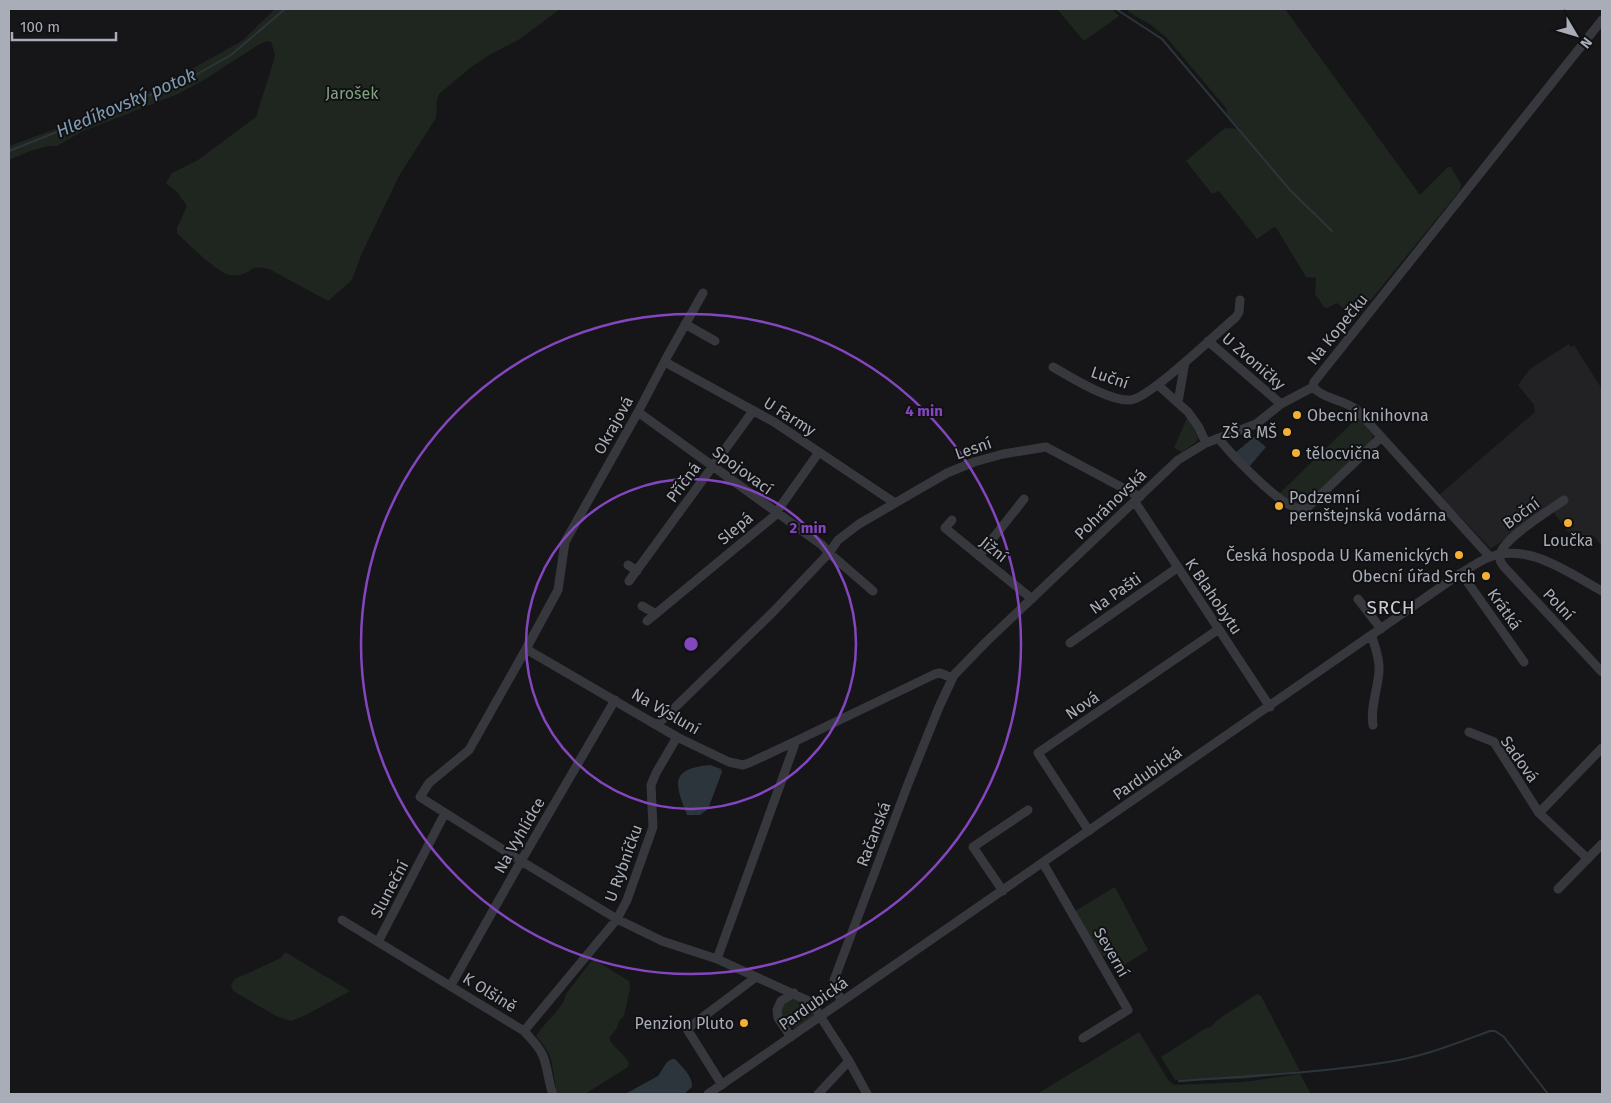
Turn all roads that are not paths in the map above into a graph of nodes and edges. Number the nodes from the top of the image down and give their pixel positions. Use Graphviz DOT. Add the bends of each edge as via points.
graph roads {
  1 [pos="1602,20"];
  2 [pos="703,293"];
  3 [pos="1240,300"];
  4 [pos="685,324"];
  5 [pos="715,341"];
  6 [pos="1208,341"];
  7 [pos="665,362"];
  8 [pos="1186,362"];
  9 [pos="1053,367"];
  10 [pos="1158,385"];
  11 [pos="1314,387"];
  12 [pos="1178,402"];
  13 [pos="1281,404"];
  14 [pos="754,411"];
  15 [pos="638,412"];
  16 [pos="1381,437"];
  17 [pos="1218,438"];
  18 [pos="1206,443"];
  19 [pos="819,452"];
  20 [pos="714,466"];
  21 [pos="1024,499"];
  22 [pos="1138,499"];
  23 [pos="1564,500"];
  24 [pos="895,503"];
  25 [pos="776,512"];
  26 [pos="952,520"];
  27 [pos="829,553"];
  28 [pos="979,556"];
  29 [pos="1495,556"];
  30 [pos="628,565"];
  31 [pos="1177,568"];
  32 [pos="637,570"];
  33 [pos="1462,573"];
  34 [pos="629,581"];
  35 [pos="874,591"];
  36 [pos="1602,591"];
  37 [pos="1032,599"];
  38 [pos="1358,599"];
  39 [pos="642,606"];
  40 [pos="656,614"];
  41 [pos="647,621"];
  42 [pos="1219,629"];
  43 [pos="1382,630"];
  44 [pos="1372,636"];
  45 [pos="1070,643"];
  46 [pos="526,649"];
  47 [pos="1524,662"];
  48 [pos="1602,672"];
  49 [pos="952,678"];
  50 [pos="616,700"];
  51 [pos="1270,707"];
  52 [pos="658,725"];
  53 [pos="1373,725"];
  54 [pos="1469,732"];
  55 [pos="677,737"];
  56 [pos="796,742"];
  57 [pos="1602,748"];
  58 [pos="1028,810"];
  59 [pos="445,813"];
  60 [pos="1539,813"];
  61 [pos="1089,831"];
  62 [pos="1602,844"];
  63 [pos="1588,858"];
  64 [pos="521,861"];
  65 [pos="1043,863"];
  66 [pos="1558,889"];
  67 [pos="1003,890"];
  68 [pos="618,919"];
  69 [pos="342,920"];
  70 [pos="378,942"];
  71 [pos="717,959"];
  72 [pos="756,977"];
  73 [pos="450,985"];
  74 [pos="794,993"];
  75 [pos="842,1001"];
  76 [pos="821,1016"];
  77 [pos="524,1031"];
  78 [pos="791,1037"];
  79 [pos="1084,1038"];
  80 [pos="849,1061"];
  81 [pos="722,1085"];
  82 [pos="553,1094"];
  83 [pos="708,1094"];
  84 [pos="818,1094"];
  85 [pos="867,1094"];
  1 -- 11 [label="street, Na Kopečku" via="1317,378"];
  2 -- 4 [label="street, Okrajová"];
  3 -- 6 [label="street, U Zvoničky" via="1236,317"];
  4 -- 5 [label="street"];
  4 -- 7 [label="street, Okrajová"];
  6 -- 8 [label="street, U Zvoničky"];
  6 -- 13 [label="street, U Zvoničky"];
  7 -- 14 [label="street, U Farmy"];
  7 -- 15 [label="street, Okrajová"];
  8 -- 10 [label="street, U Zvoničky"];
  8 -- 12 [label="street"];
  9 -- 10 [label="street, Luční" via="1109,396 1130,400"];
  10 -- 12 [label="street"];
  11 -- 13 [label="street, Pohránovská"];
  11 -- 16 [label="street, Na Kopečku" via="1325,396 1351,406"];
  12 -- 18 [label="street" via="1193,419"];
  13 -- 17 [label="street, Pohránovská" via="1256,424"];
  14 -- 19 [label="street, U Farmy"];
  14 -- 20 [label="street, Příčná"];
  15 -- 20 [label="street, Spojovací"];
  15 -- 46 [label="street, Okrajová" via="565,542 558,590"];
  16 -- 17 [label="street" via="1309,506 1300,508 1291,506 1268,489"];
  16 -- 29 [label="street, Na Kopečku"];
  17 -- 18 [label="street, Pohránovská"];
  18 -- 22 [label="street, Pohránovská" via="1178,460"];
  19 -- 24 [label="street, U Farmy"];
  19 -- 25 [label="street, Slepá"];
  20 -- 25 [label="street, Spojovací"];
  20 -- 32 [label="street, Příčná"];
  21 -- 28 [label="street"];
  22 -- 24 [label="street, Lesní" via="1046,447 974,462 947,473"];
  22 -- 31 [label="street, K Blahobytu"];
  22 -- 37 [label="street, Pohránovská"];
  23 -- 29 [label="street, Boční" via="1508,541"];
  24 -- 27 [label="street, Lesní" via="838,540"];
  25 -- 27 [label="street, Spojovací"];
  25 -- 40 [label="street, Slepá"];
  26 -- 28 [label="street, Jižní" via="945,528"];
  27 -- 35 [label="street"];
  27 -- 52 [label="street, Lesní"];
  28 -- 37 [label="street, Jižní"];
  29 -- 33 [label="street, Pardubická"];
  29 -- 36 [label="street, Pardubická" via="1517,553 1534,556"];
  29 -- 48 [label="street, Polní"];
  30 -- 32 [label="street"];
  31 -- 42 [label="street, K Blahobytu"];
  31 -- 45 [label="street, Na Pašti"];
  32 -- 34 [label="street, Příčná"];
  33 -- 43 [label="street, Pardubická"];
  33 -- 47 [label="street, Krátká"];
  37 -- 49 [label="street, Pohránovská"];
  38 -- 43 [label="street"];
  39 -- 40 [label="street"];
  40 -- 41 [label="street, Slepá"];
  42 -- 51 [label="street, K Blahobytu"];
  42 -- 61 [label="street, Nová" via="1038,753"];
  43 -- 44 [label="street, Pardubická"];
  44 -- 51 [label="street, Pardubická"];
  44 -- 53 [label="street" via="1379,669"];
  46 -- 50 [label="street, Na Výsluní"];
  46 -- 59 [label="street" via="469,750 429,783 420,797"];
  49 -- 56 [label="street, Na Výsluní" via="935,674"];
  49 -- 75 [label="street, Račanská" via="911,776 834,980"];
  50 -- 52 [label="street, Na Výsluní"];
  50 -- 64 [label="street, Na Vyhlídce"];
  51 -- 61 [label="street, Pardubická"];
  52 -- 55 [label="street, Na Výsluní"];
  54 -- 60 [label="street, Sadová" via="1494,742"];
  55 -- 56 [label="street, Na Výsluní" via="730,762 743,764"];
  55 -- 68 [label="street, U Rybníčku" via="651,785 654,828"];
  56 -- 71 [label="street"];
  57 -- 60 [label="street, Sadová"];
  58 -- 67 [label="street" via="973,847"];
  59 -- 64 [label="street"];
  59 -- 70 [label="street, Sluneční"];
  60 -- 63 [label="street, Sadová"];
  61 -- 65 [label="street, Pardubická"];
  62 -- 63 [label="street"];
  63 -- 66 [label="street"];
  64 -- 68 [label="street"];
  64 -- 73 [label="street, Na Vyhlídce"];
  65 -- 67 [label="street, Pardubická"];
  65 -- 79 [label="street, Severní" via="1128,1010"];
  67 -- 75 [label="street, Pardubická"];
  68 -- 71 [label="street" via="662,941"];
  68 -- 77 [label="street, U Rybníčku"];
  69 -- 70 [label="street, Sluneční"];
  70 -- 73 [label="street, K Olšině"];
  71 -- 72 [label="street"];
  72 -- 74 [label="street"];
  72 -- 81 [label="street" via="687,1028"];
  73 -- 77 [label="street, K Olšině"];
  74 -- 76 [label="street" via="809,1000"];
  74 -- 78 [label="street" via="776,1010"];
  75 -- 76 [label="street, Pardubická"];
  76 -- 78 [label="street, Pardubická"];
  76 -- 80 [label="street"];
  77 -- 82 [label="street, K Olšině" via="543,1056"];
  78 -- 81 [label="street, Pardubická"];
  80 -- 84 [label="street"];
  80 -- 85 [label="street"];
  81 -- 83 [label="street, Pardubická"];
}
